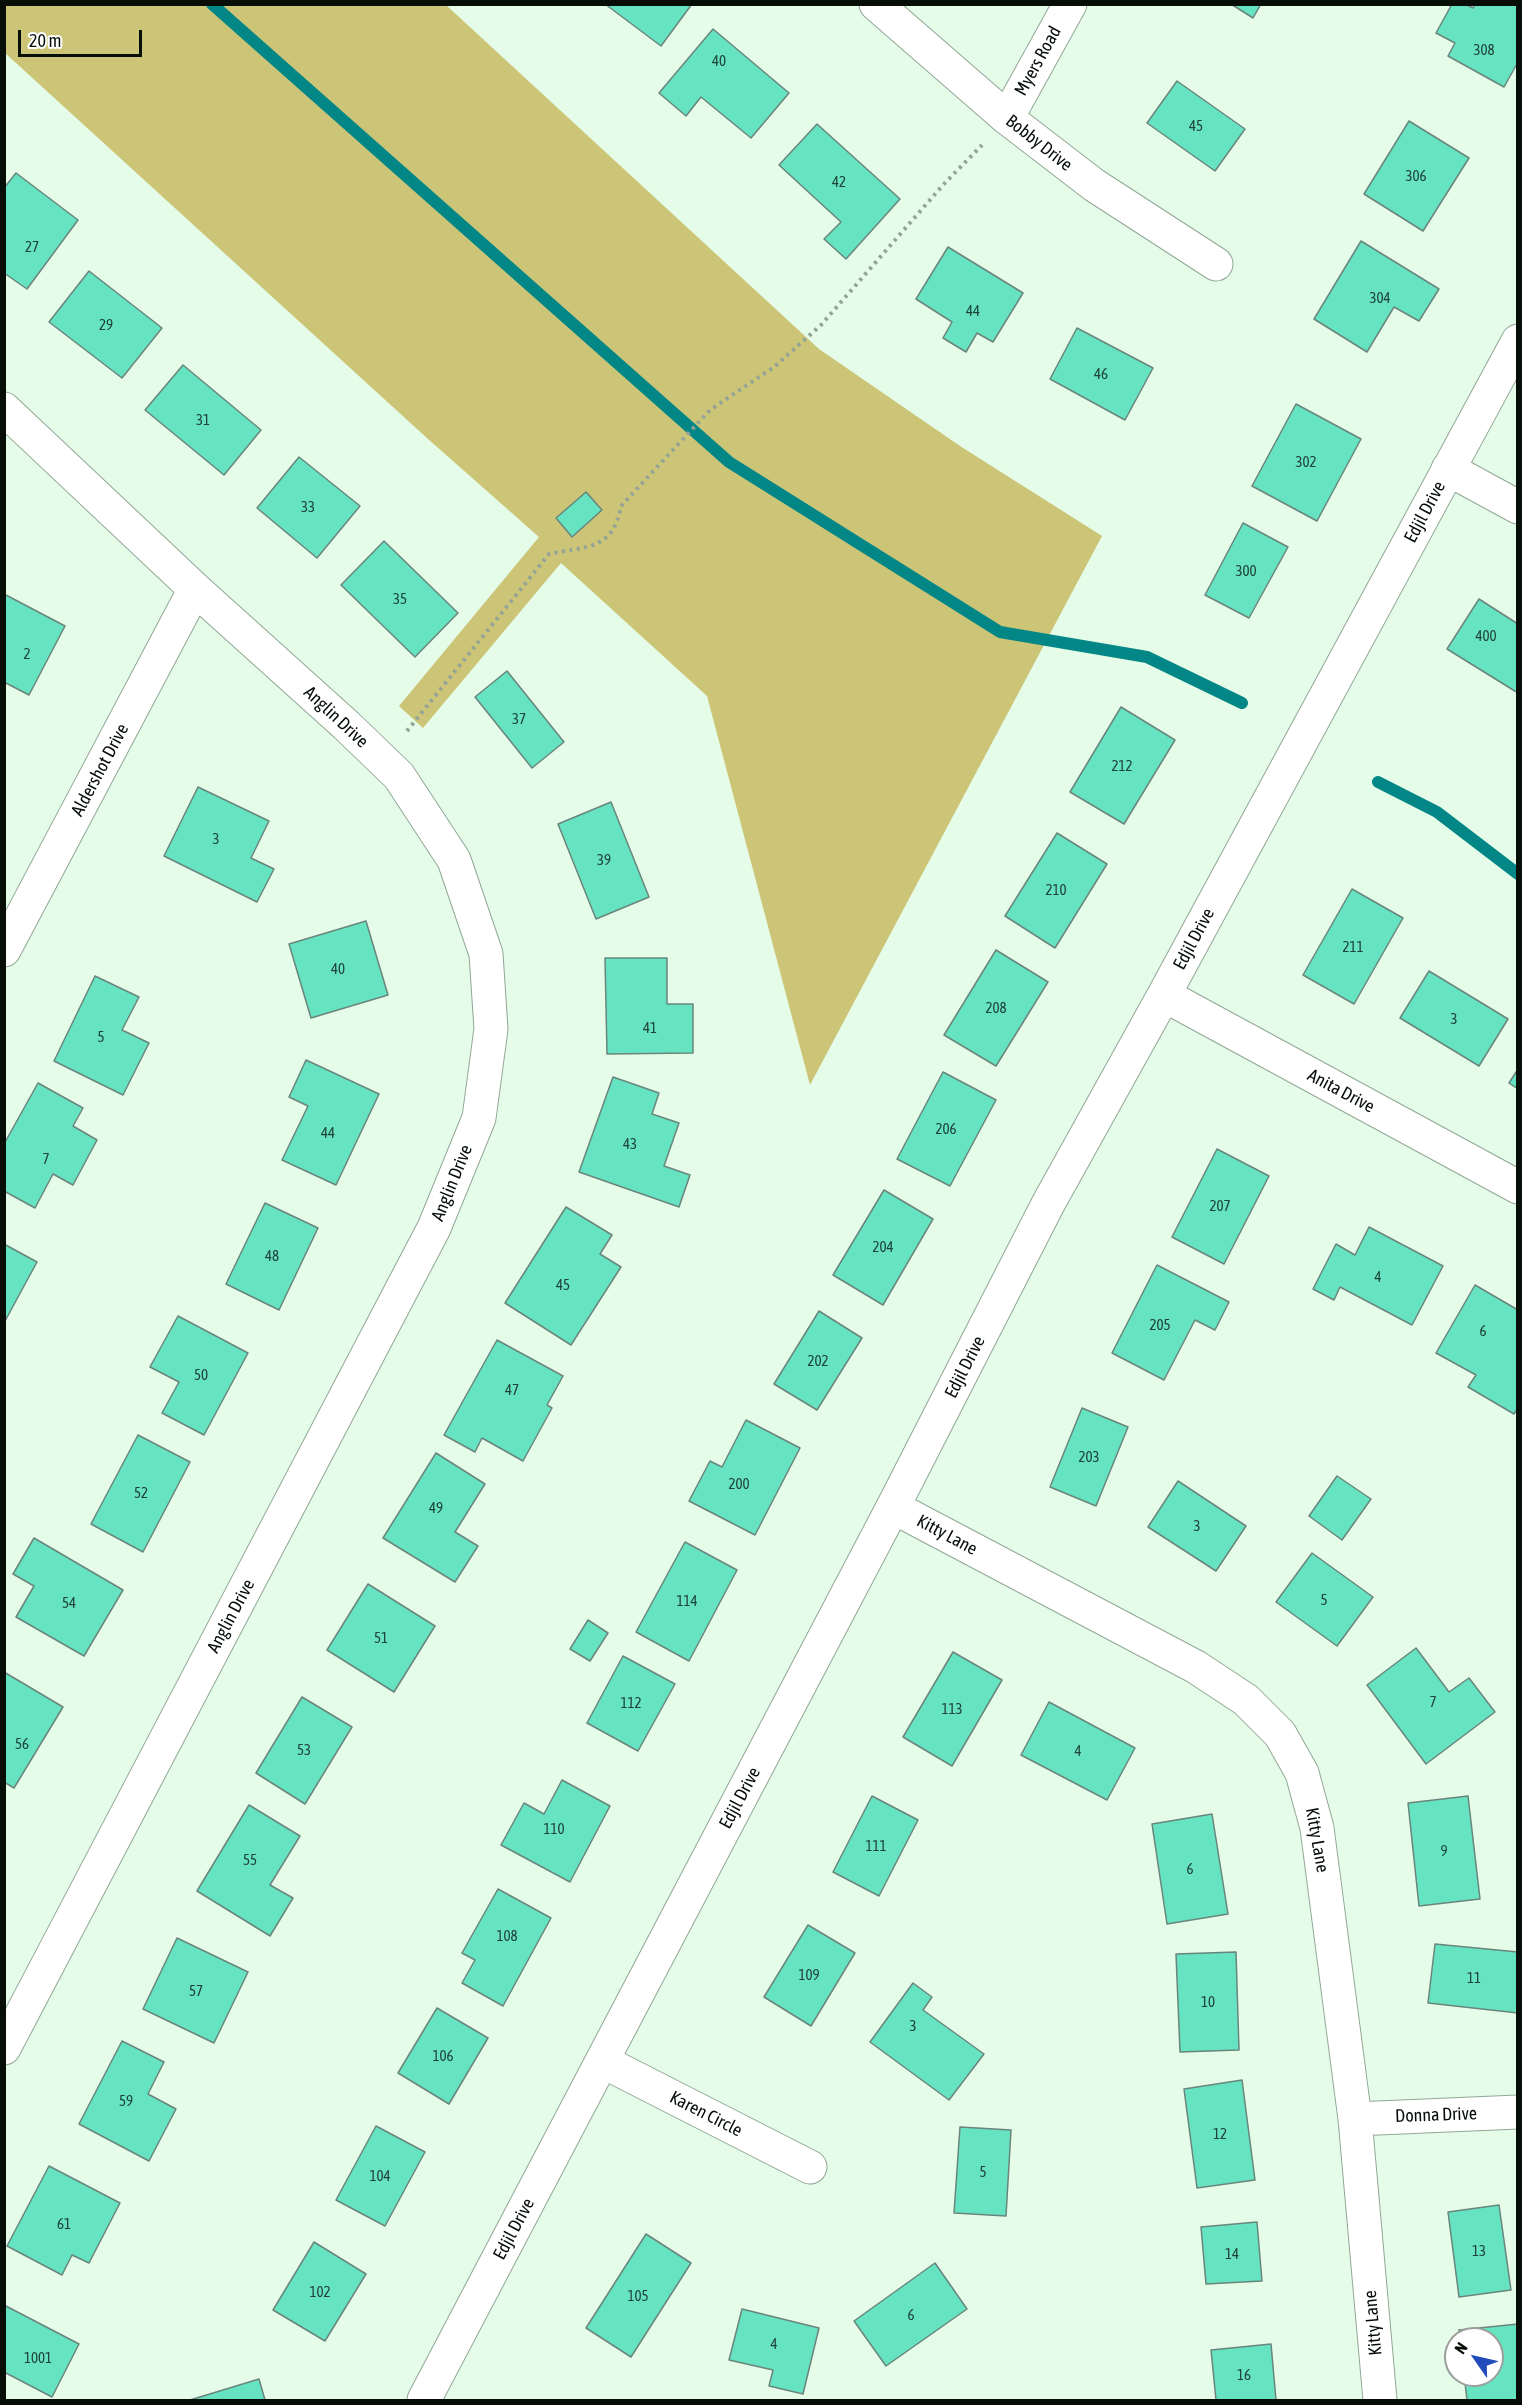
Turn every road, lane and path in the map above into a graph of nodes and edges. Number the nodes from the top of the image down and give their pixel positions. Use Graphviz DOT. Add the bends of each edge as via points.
graph roads {
  1 [pos="876,4"];
  2 [pos="1070,4"];
  3 [pos="1007,118"];
  4 [pos="1216,264"];
  5 [pos="1518,341"];
  6 [pos="4,409"];
  7 [pos="1448,469"];
  8 [pos="1518,507"];
  9 [pos="195,589"];
  10 [pos="383,761"];
  11 [pos="4,950"];
  12 [pos="1164,995"];
  13 [pos="1518,1187"];
  14 [pos="893,1507"];
  15 [pos="4,2048"];
  16 [pos="602,2061"];
  17 [pos="1518,2112"];
  18 [pos="1355,2119"];
  19 [pos="810,2167"];
  20 [pos="424,2400"];
  21 [pos="1380,2400"];
  1 -- 3 [label="street, Bobby Drive"];
  2 -- 3 [label="street, Myers Road"];
  3 -- 4 [label="street, Bobby Drive" via="1094,185"];
  3 -- 10 [label="path" via="821,325 774,368 710,410 621,506 618,519 604,540 589,548 549,554"];
  5 -- 7 [label="street, Edjil Drive"];
  6 -- 9 [label="street, Anglin Drive"];
  7 -- 8 [label="street"];
  7 -- 12 [label="street, Edjil Drive"];
  9 -- 10 [label="street, Anglin Drive"];
  9 -- 11 [label="street, Aldershot Drive"];
  10 -- 15 [label="street, Anglin Drive" via="399,776 454,860 486,954 491,1029 479,1118 434,1228"];
  12 -- 13 [label="street, Anita Drive"];
  12 -- 14 [label="street, Edjil Drive" via="1048,1204"];
  14 -- 16 [label="street, Edjil Drive"];
  14 -- 18 [label="street, Kitty Lane" via="1196,1667 1246,1700 1280,1734 1302,1773 1317,1828"];
  16 -- 19 [label="street, Karen Circle"];
  16 -- 20 [label="street, Edjil Drive"];
  17 -- 18 [label="street, Donna Drive"];
  18 -- 21 [label="street, Kitty Lane"];
}
